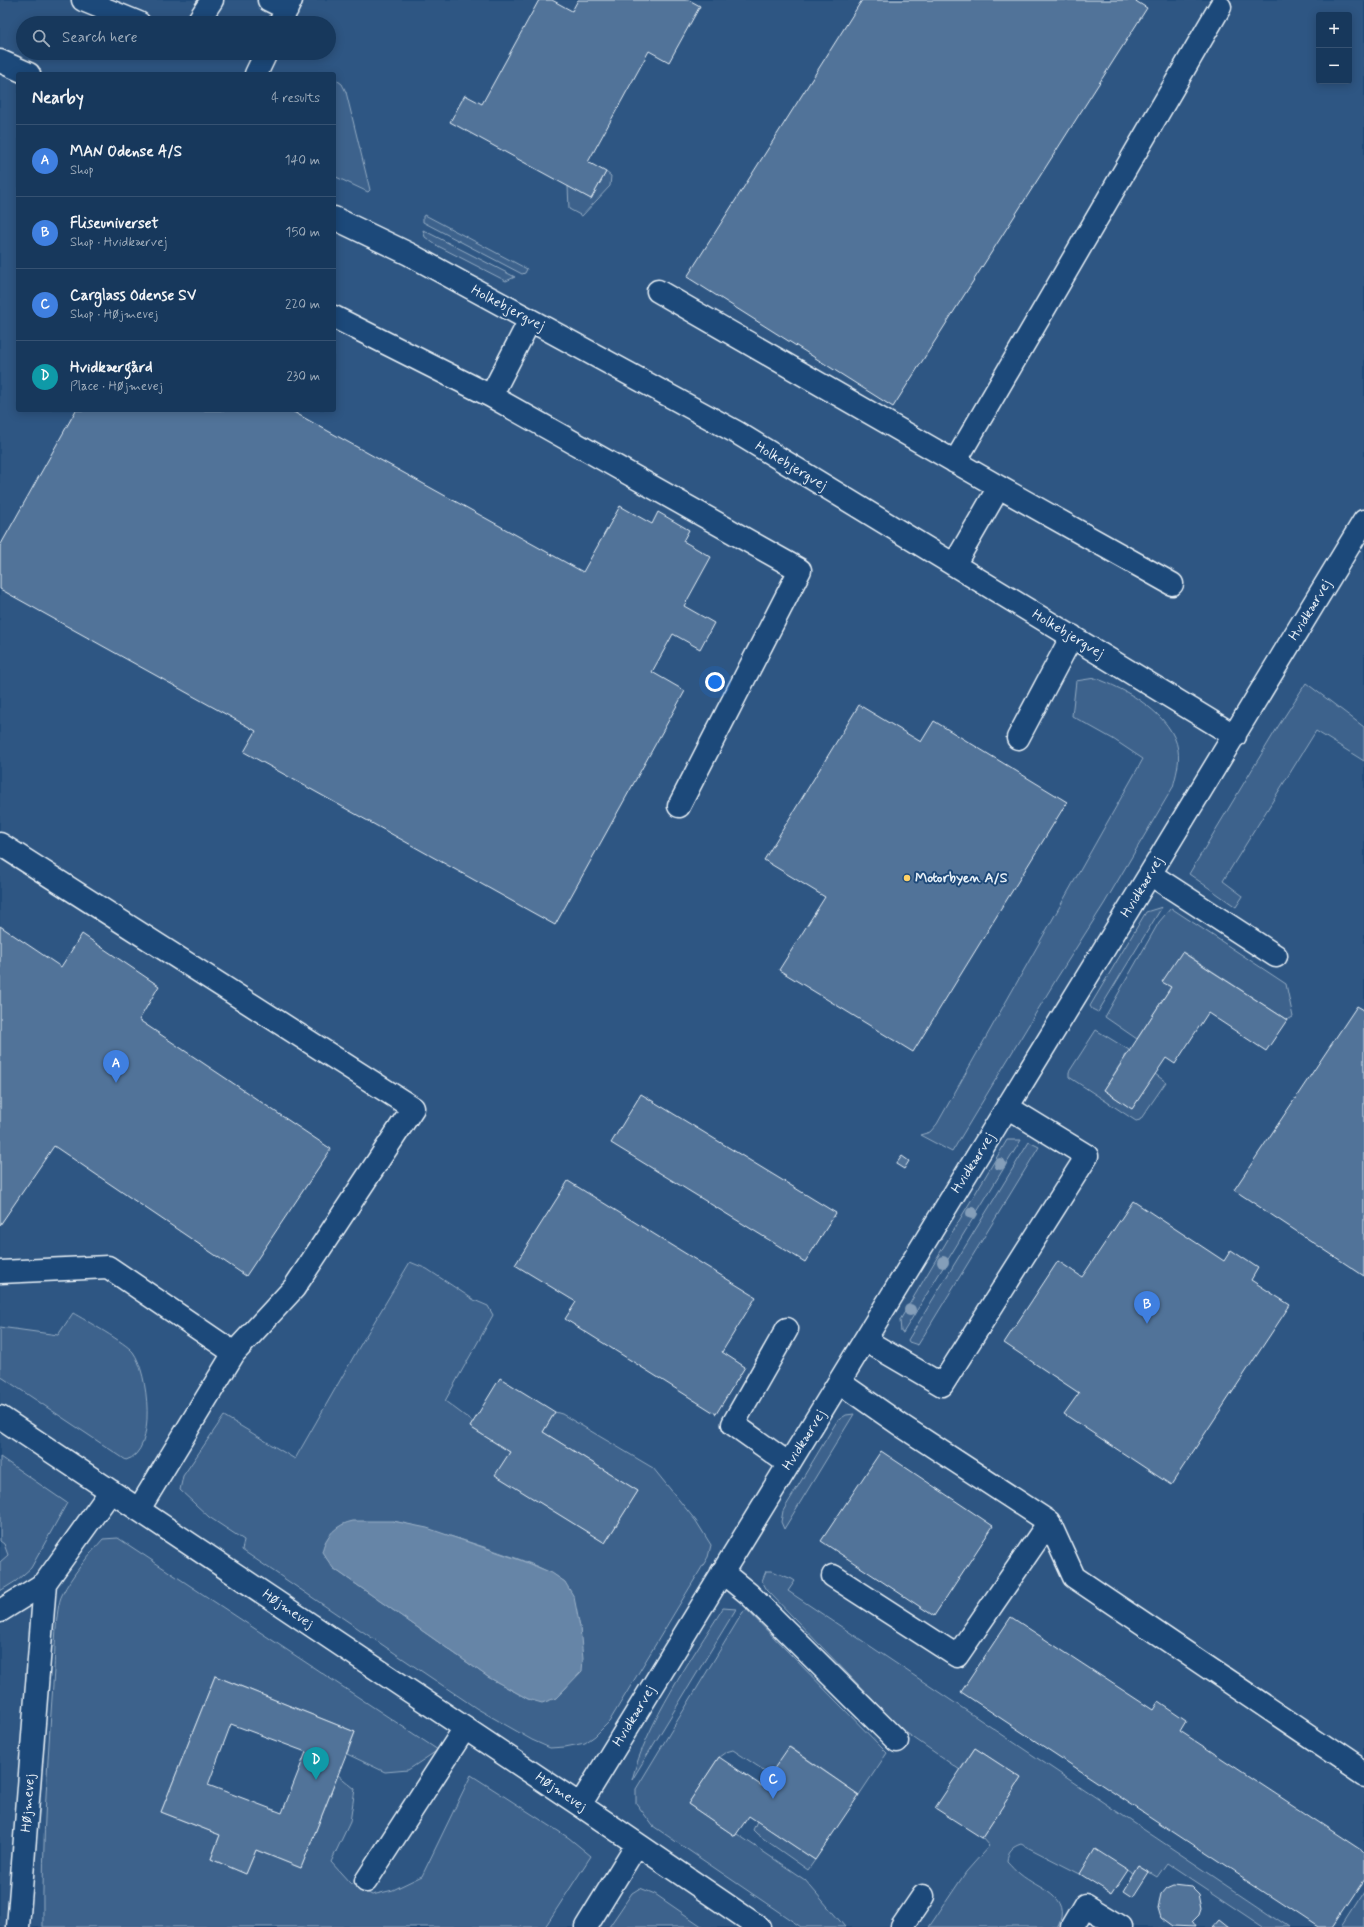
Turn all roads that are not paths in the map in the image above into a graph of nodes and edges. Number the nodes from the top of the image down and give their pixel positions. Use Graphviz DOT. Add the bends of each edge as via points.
graph roads {
  1 [pos="83,0"];
  2 [pos="212,0"];
  3 [pos="1220,7"];
  4 [pos="122,16"];
  5 [pos="202,16"];
  6 [pos="263,60"];
  7 [pos="0,61"];
  8 [pos="25,72"];
  9 [pos="257,72"];
  10 [pos="336,219"];
  11 [pos="658,291"];
  12 [pos="336,318"];
  13 [pos="530,320"];
  14 [pos="491,396"];
  15 [pos="955,462"];
  16 [pos="999,488"];
  17 [pos="1364,521"];
  18 [pos="954,565"];
  19 [pos="1172,584"];
  20 [pos="1072,636"];
  21 [pos="1235,736"];
  22 [pos="1018,738"];
  23 [pos="679,806"];
  24 [pos="0,844"];
  25 [pos="1150,874"];
  26 [pos="1276,956"];
  27 [pos="1008,1107"];
  28 [pos="0,1272"];
  29 [pos="787,1329"];
  30 [pos="865,1340"];
  31 [pos="234,1354"];
  32 [pos="839,1382"];
  33 [pos="0,1417"];
  34 [pos="789,1464"];
  35 [pos="110,1491"];
  36 [pos="139,1509"];
  37 [pos="1049,1522"];
  38 [pos="722,1572"];
  39 [pos="834,1576"];
  40 [pos="45,1583"];
  41 [pos="0,1611"];
  42 [pos="465,1728"];
  43 [pos="897,1741"];
  44 [pos="1364,1773"];
  45 [pos="580,1805"];
  46 [pos="637,1844"];
  47 [pos="366,1881"];
  48 [pos="923,1896"];
  49 [pos="18,1927"];
  50 [pos="586,1927"];
  51 [pos="759,1927"];
  52 [pos="902,1927"];
  53 [pos="1072,1927"];
  54 [pos="1121,1927"];
  1 -- 4 [label="street"];
  2 -- 5 [label="street"];
  3 -- 15 [label="street"];
  6 -- 9 [label="street"];
  7 -- 8 [label="street"];
  10 -- 13 [label="street, Holkebjergvej" via="409,254"];
  11 -- 15 [label="street"];
  12 -- 14 [label="street"];
  13 -- 14 [label="street"];
  13 -- 18 [label="street, Holkebjergvej" via="736,432"];
  14 -- 23 [label="street" via="800,570"];
  15 -- 16 [label="street"];
  16 -- 18 [label="street"];
  16 -- 19 [label="street"];
  17 -- 21 [label="street, Hvidkærvej"];
  18 -- 20 [label="street, Holkebjergvej"];
  20 -- 21 [label="street, Holkebjergvej"];
  20 -- 22 [label="street"];
  21 -- 25 [label="street, Hvidkærvej"];
  24 -- 31 [label="street" via="413,1108 294,1288"];
  25 -- 26 [label="street"];
  25 -- 27 [label="street, Hvidkærvej"];
  27 -- 30 [label="street, Hvidkærvej"];
  27 -- 30 [label="street" via="1087,1156 942,1385"];
  28 -- 31 [label="street" via="108,1267"];
  29 -- 34 [label="street" via="733,1424"];
  30 -- 32 [label="street, Hvidkærvej"];
  31 -- 36 [label="street"];
  32 -- 34 [label="street, Hvidkærvej"];
  32 -- 37 [label="street"];
  33 -- 35 [label="street, Højmevej"];
  34 -- 38 [label="street, Hvidkærvej"];
  35 -- 36 [label="street, Højmevej"];
  35 -- 40 [label="street"];
  36 -- 42 [label="street, Højmevej"];
  37 -- 39 [label="street" via="957,1656"];
  37 -- 44 [label="street" via="1074,1577"];
  38 -- 43 [label="street" via="749,1594"];
  38 -- 45 [label="street, Hvidkærvej"];
  40 -- 41 [label="street"];
  40 -- 49 [label="street, Højmevej"];
  42 -- 45 [label="street, Højmevej"];
  42 -- 47 [label="street"];
  45 -- 46 [label="street, Højmevej"];
  46 -- 50 [label="street"];
  46 -- 51 [label="street, Højmevej"];
  48 -- 52 [label="street"];
  53 -- 54 [label="street" via="1085,1905"];
}
